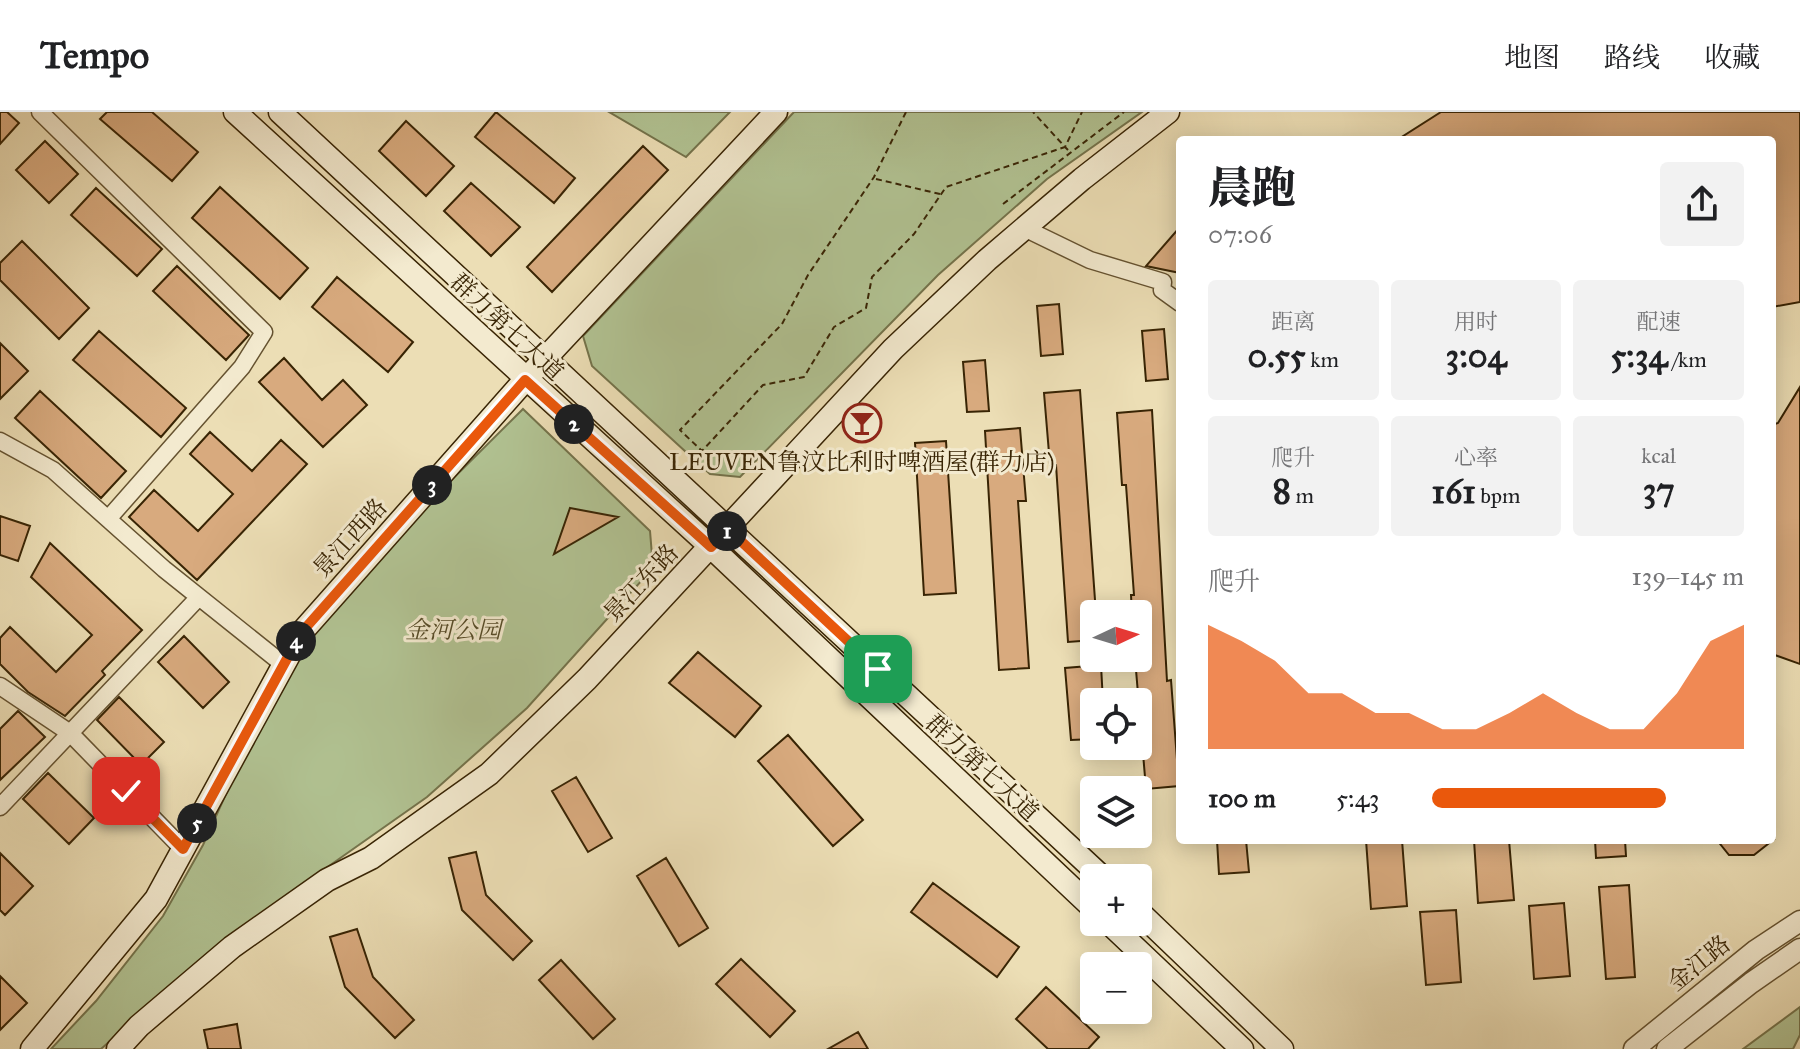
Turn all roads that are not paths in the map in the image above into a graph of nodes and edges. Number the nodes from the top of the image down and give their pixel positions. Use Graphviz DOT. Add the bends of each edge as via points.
graph roads {
  1 [pos="40,112"];
  2 [pos="235,112"];
  3 [pos="280,112"];
  4 [pos="776,112"];
  5 [pos="1168,112"];
  6 [pos="1024,228"];
  7 [pos="1176,300"];
  8 [pos="545,360"];
  9 [pos="525,380"];
  10 [pos="0,441"];
  11 [pos="108,519"];
  12 [pos="728,529"];
  13 [pos="711,547"];
  14 [pos="199,597"];
  15 [pos="284,665"];
  16 [pos="0,686"];
  17 [pos="70,733"];
  18 [pos="0,807"];
  19 [pos="183,849"];
  20 [pos="1088,864"];
  21 [pos="1080,896"];
  22 [pos="1800,921"];
  23 [pos="1152,924"];
  24 [pos="1123,936"];
  25 [pos="1800,949"];
  26 [pos="32,1049"];
  27 [pos="118,1049"];
  28 [pos="1242,1049"];
  29 [pos="1282,1049"];
  30 [pos="1634,1049"];
  31 [pos="1667,1049"];
  1 -- 11 [label="street" via="264,332 242,367"];
  2 -- 9 [label="main road, 群力第七大道"];
  3 -- 8 [label="main road, 群力第七大道"];
  4 -- 8 [label="main road, 景江西路"];
  5 -- 6 [label="main road, 景江东路"];
  6 -- 7 [label="street" via="1090,260 1163,282 1162,290"];
  6 -- 12 [label="main road, 景江东路" via="893,349"];
  8 -- 9 [label="main road, 景江西路"];
  8 -- 12 [label="main road, 群力第七大道"];
  9 -- 13 [label="main road, 群力第七大道"];
  9 -- 15 [label="main road, 景江西路" via="301,633"];
  10 -- 11 [label="street" via="53,470"];
  11 -- 14 [label="street"];
  12 -- 13 [label="main road, 景江东路"];
  12 -- 20 [label="main road, 群力第七大道"];
  13 -- 21 [label="main road, 群力第七大道"];
  13 -- 27 [label="main road, 景江东路" via="489,774 232,947"];
  14 -- 15 [label="street"];
  14 -- 17 [label="street"];
  15 -- 19 [label="main road, 景江西路"];
  16 -- 17 [label="street"];
  17 -- 18 [label="street"];
  17 -- 19 [label="street"];
  19 -- 26 [label="main road, 景江西路" via="156,899"];
  22 -- 30 [label="street, 金江路"];
  23 -- 29 [label="main road"];
  24 -- 28 [label="main road"];
  25 -- 31 [label="street, 金江路"];
}
